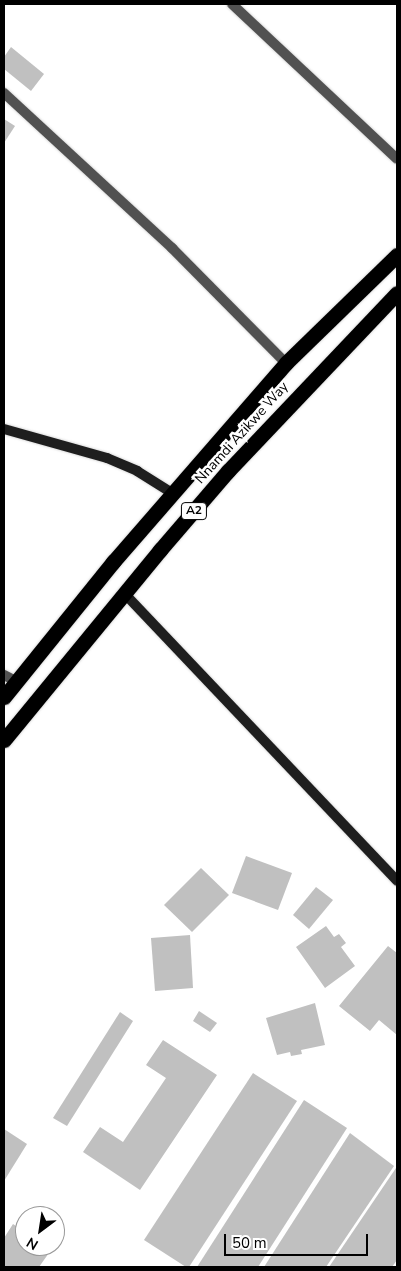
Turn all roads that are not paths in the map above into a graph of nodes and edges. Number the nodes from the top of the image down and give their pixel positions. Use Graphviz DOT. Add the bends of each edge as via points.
graph roads {
  1 [pos="232,4"];
  2 [pos="4,92"];
  3 [pos="397,159"];
  4 [pos="397,255"];
  5 [pos="397,293"];
  6 [pos="286,363"];
  7 [pos="4,429"];
  8 [pos="172,493"];
  9 [pos="124,594"];
  10 [pos="10,678"];
  11 [pos="4,698"];
  12 [pos="4,740"];
  13 [pos="397,881"];
  1 -- 3 [label="street"];
  2 -- 6 [label="street" via="172,248"];
  4 -- 6 [label="highway, Nnamdi Azikwe Way / A2"];
  5 -- 9 [label="highway, Nnamdi Azikwe Way / A2" via="228,471"];
  6 -- 8 [label="highway, Nnamdi Azikwe Way / A2"];
  7 -- 8 [label="street" via="107,458 137,471"];
  8 -- 10 [label="highway, Nnamdi Azikwe Way / A2"];
  9 -- 12 [label="highway, Nnamdi Azikwe Way / A2"];
  9 -- 13 [label="street"];
  10 -- 11 [label="highway, Nnamdi Azikwe Way / A2"];
}
